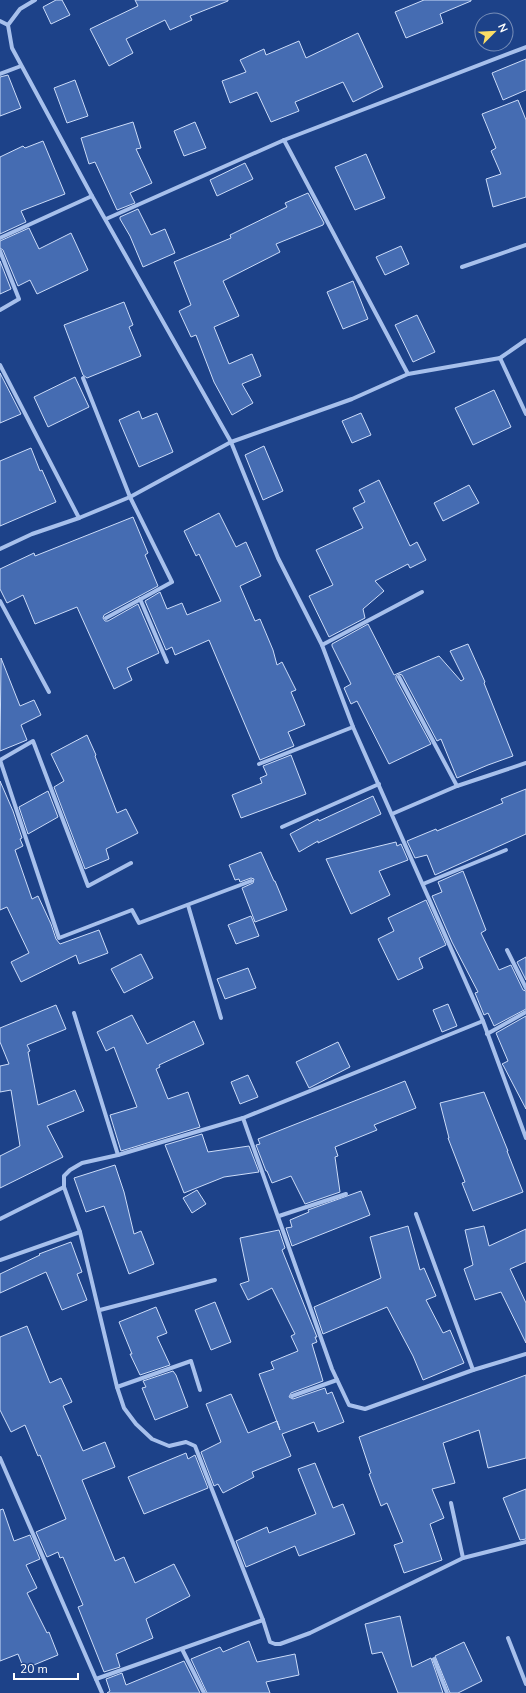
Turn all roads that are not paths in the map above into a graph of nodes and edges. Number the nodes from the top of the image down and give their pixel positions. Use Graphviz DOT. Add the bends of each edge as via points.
graph roads {
  1 [pos="35,0"];
  2 [pos="0,21"];
  3 [pos="8,25"];
  4 [pos="526,47"];
  5 [pos="21,66"];
  6 [pos="0,74"];
  7 [pos="284,140"];
  8 [pos="92,196"];
  9 [pos="106,219"];
  10 [pos="0,238"];
  11 [pos="526,245"];
  12 [pos="0,251"];
  13 [pos="462,267"];
  14 [pos="0,310"];
  15 [pos="526,340"];
  16 [pos="500,358"];
  17 [pos="0,365"];
  18 [pos="408,374"];
  19 [pos="83,378"];
  20 [pos="526,414"];
  21 [pos="231,442"];
  22 [pos="130,497"];
  23 [pos="79,518"];
  24 [pos="0,549"];
  25 [pos="422,592"];
  26 [pos="140,599"];
  27 [pos="0,601"];
  28 [pos="106,618"];
  29 [pos="322,645"];
  30 [pos="167,662"];
  31 [pos="399,677"];
  32 [pos="49,692"];
  33 [pos="354,727"];
  34 [pos="0,760"];
  35 [pos="526,763"];
  36 [pos="260,764"];
  37 [pos="379,784"];
  38 [pos="457,786"];
  39 [pos="392,814"];
  40 [pos="282,827"];
  41 [pos="506,850"];
  42 [pos="131,863"];
  43 [pos="251,881"];
  44 [pos="423,884"];
  45 [pos="188,905"];
  46 [pos="507,950"];
  47 [pos="526,988"];
  48 [pos="526,1012"];
  49 [pos="74,1013"];
  50 [pos="221,1018"];
  51 [pos="483,1021"];
  52 [pos="487,1034"];
  53 [pos="244,1118"];
  54 [pos="526,1138"];
  55 [pos="118,1155"];
  56 [pos="64,1187"];
  57 [pos="346,1194"];
  58 [pos="416,1214"];
  59 [pos="279,1216"];
  60 [pos="0,1219"];
  61 [pos="80,1232"];
  62 [pos="0,1260"];
  63 [pos="215,1280"];
  64 [pos="100,1310"];
  65 [pos="526,1354"];
  66 [pos="473,1370"];
  67 [pos="337,1380"];
  68 [pos="117,1387"];
  69 [pos="200,1390"];
  70 [pos="292,1396"];
  71 [pos="0,1458"];
  72 [pos="451,1503"];
  73 [pos="526,1542"];
  74 [pos="463,1558"];
  75 [pos="263,1620"];
  76 [pos="508,1638"];
  77 [pos="182,1649"];
  78 [pos="434,1659"];
  79 [pos="96,1679"];
  80 [pos="526,1684"];
  81 [pos="102,1693"];
  82 [pos="204,1693"];
  83 [pos="448,1693"];
  1 -- 3 [label="street" via="20,9"];
  2 -- 3 [label="street"];
  3 -- 5 [label="street" via="12,48"];
  4 -- 7 [label="street"];
  5 -- 6 [label="street"];
  5 -- 8 [label="street"];
  7 -- 9 [label="street"];
  7 -- 18 [label="street"];
  8 -- 9 [label="street"];
  8 -- 10 [label="street"];
  9 -- 21 [label="street"];
  11 -- 13 [label="street"];
  12 -- 14 [label="street" via="20,298"];
  15 -- 16 [label="street"];
  16 -- 18 [label="street"];
  16 -- 20 [label="street"];
  17 -- 23 [label="street"];
  18 -- 21 [label="street" via="352,399"];
  19 -- 22 [label="street"];
  21 -- 22 [label="street"];
  21 -- 29 [label="street" via="278,558"];
  22 -- 23 [label="street"];
  22 -- 26 [label="street" via="172,582"];
  23 -- 24 [label="street" via="32,534"];
  25 -- 29 [label="street"];
  26 -- 28 [label="street"];
  26 -- 30 [label="street"];
  27 -- 32 [label="street"];
  29 -- 33 [label="street"];
  31 -- 38 [label="street"];
  33 -- 36 [label="street"];
  33 -- 37 [label="street"];
  34 -- 42 [label="street" via="33,741 88,886"];
  34 -- 45 [label="street" via="58,938 132,910 139,924"];
  35 -- 38 [label="street"];
  37 -- 39 [label="street"];
  37 -- 40 [label="street"];
  38 -- 39 [label="street"];
  39 -- 44 [label="street"];
  41 -- 44 [label="street"];
  43 -- 45 [label="street"];
  44 -- 51 [label="street"];
  45 -- 50 [label="street"];
  46 -- 47 [label="street"];
  48 -- 52 [label="street"];
  49 -- 55 [label="street"];
  51 -- 52 [label="street"];
  51 -- 53 [label="street"];
  52 -- 54 [label="street"];
  53 -- 55 [label="street"];
  53 -- 59 [label="street"];
  55 -- 56 [label="street" via="82,1163 70,1170 64,1176"];
  56 -- 60 [label="street"];
  56 -- 61 [label="street"];
  57 -- 59 [label="street"];
  58 -- 66 [label="street"];
  59 -- 67 [label="street"];
  61 -- 62 [label="street"];
  61 -- 64 [label="street"];
  63 -- 64 [label="street"];
  64 -- 68 [label="street"];
  65 -- 66 [label="street"];
  66 -- 67 [label="street" via="365,1409 350,1405"];
  67 -- 70 [label="street"];
  68 -- 69 [label="street" via="191,1361"];
  68 -- 75 [label="street" via="124,1408 152,1439 169,1446 186,1442 195,1446"];
  71 -- 79 [label="street"];
  72 -- 74 [label="street"];
  73 -- 74 [label="street"];
  74 -- 75 [label="street" via="310,1633 280,1644 270,1642"];
  75 -- 77 [label="street"];
  76 -- 80 [label="street"];
  77 -- 79 [label="street"];
  77 -- 82 [label="street"];
  78 -- 83 [label="street"];
  79 -- 81 [label="street"];
}
